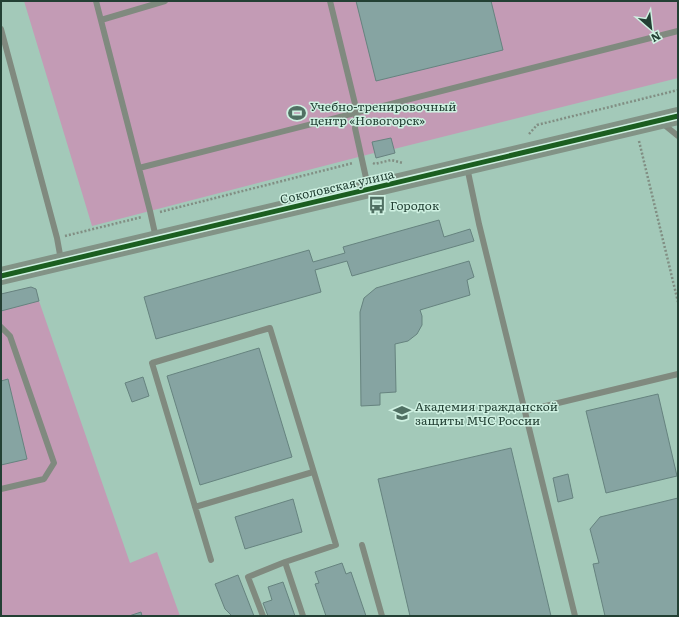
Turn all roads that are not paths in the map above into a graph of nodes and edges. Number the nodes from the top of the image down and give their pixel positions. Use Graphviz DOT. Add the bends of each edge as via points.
graph roads {
  1 [pos="96,1"];
  2 [pos="165,1"];
  3 [pos="330,1"];
  4 [pos="101,20"];
  5 [pos="1,29"];
  6 [pos="678,31"];
  7 [pos="357,112"];
  8 [pos="678,116"];
  9 [pos="660,121"];
  10 [pos="678,136"];
  11 [pos="467,166"];
  12 [pos="139,168"];
  13 [pos="369,189"];
  14 [pos="156,239"];
  15 [pos="61,262"];
  16 [pos="1,276"];
  17 [pos="1,327"];
  18 [pos="678,374"];
  19 [pos="525,411"];
  20 [pos="314,472"];
  21 [pos="1,489"];
  22 [pos="195,507"];
  23 [pos="362,545"];
  24 [pos="211,560"];
  25 [pos="285,562"];
  26 [pos="263,616"];
  27 [pos="303,616"];
  28 [pos="382,616"];
  29 [pos="575,616"];
  1 -- 4 [label="lane"];
  2 -- 4 [label="lane"];
  3 -- 7 [label="lane"];
  4 -- 12 [label="lane"];
  5 -- 15 [label="lane" via="57,238"];
  6 -- 7 [label="lane"];
  7 -- 12 [label="lane"];
  7 -- 13 [label="lane" via="354,128"];
  8 -- 9 [label="street, Соколовская улица"];
  9 -- 10 [label="lane"];
  9 -- 11 [label="street, Соколовская улица"];
  11 -- 13 [label="street, Соколовская улица"];
  11 -- 19 [label="lane"];
  12 -- 14 [label="lane"];
  13 -- 14 [label="street, Соколовская улица"];
  14 -- 15 [label="street, Соколовская улица"];
  15 -- 16 [label="street, Соколовская улица"];
  17 -- 21 [label="lane" via="10,336 54,463 44,479"];
  18 -- 19 [label="lane"];
  19 -- 29 [label="lane"];
  20 -- 22 [label="lane"];
  20 -- 22 [label="lane" via="270,328 218,343 152,363"];
  20 -- 25 [label="lane" via="336,545"];
  22 -- 24 [label="lane"];
  23 -- 28 [label="lane"];
  25 -- 26 [label="lane" via="248,577"];
  25 -- 27 [label="lane"];
}
